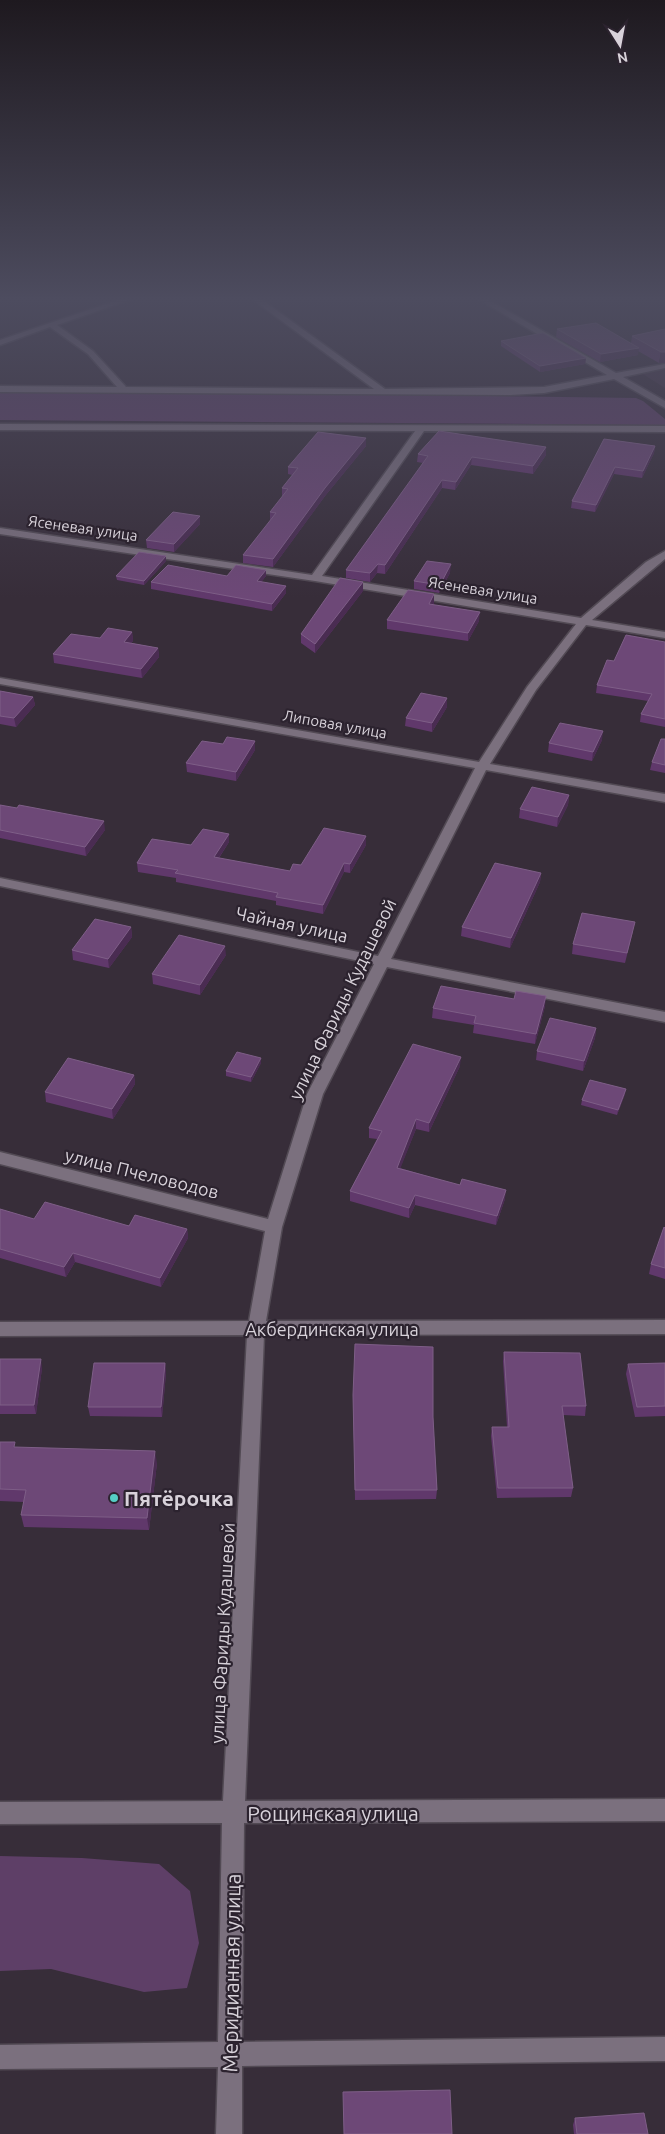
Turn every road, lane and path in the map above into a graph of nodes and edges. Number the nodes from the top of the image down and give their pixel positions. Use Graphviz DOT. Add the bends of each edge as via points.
graph roads {
  1 [pos="654,399"];
  2 [pos="665,405"];
  3 [pos="0,427"];
  4 [pos="422,428"];
  5 [pos="665,429"];
  6 [pos="0,530"];
  7 [pos="665,554"];
  8 [pos="315,578"];
  9 [pos="584,621"];
  10 [pos="665,635"];
  11 [pos="0,681"];
  12 [pos="482,766"];
  13 [pos="665,798"];
  14 [pos="0,882"];
  15 [pos="381,961"];
  16 [pos="665,1017"];
  17 [pos="0,1158"];
  18 [pos="274,1227"];
  19 [pos="665,1327"];
  20 [pos="0,1329"];
  21 [pos="256,1329"];
  22 [pos="665,1810"];
  23 [pos="0,1813"];
  24 [pos="233,1813"];
  25 [pos="665,2049"];
  26 [pos="230,2054"];
  27 [pos="0,2057"];
  28 [pos="229,2134"];
  1 -- 2 [label="street"];
  3 -- 4 [label="street"];
  4 -- 5 [label="street"];
  4 -- 8 [label="street"];
  6 -- 8 [label="street, Ясеневая улица"];
  7 -- 9 [label="street, улица Фариды Кудашевой"];
  8 -- 9 [label="street, Ясеневая улица"];
  9 -- 10 [label="street, Ясеневая улица"];
  9 -- 12 [label="street, улица Фариды Кудашевой" via="531,689"];
  11 -- 12 [label="street, Липовая улица"];
  12 -- 13 [label="street, Липовая улица"];
  12 -- 15 [label="street, улица Фариды Кудашевой"];
  14 -- 15 [label="street, Чайная улица"];
  15 -- 16 [label="street, Чайная улица"];
  15 -- 18 [label="street, улица Фариды Кудашевой" via="315,1094"];
  17 -- 18 [label="street, улица Пчеловодов"];
  18 -- 21 [label="street, улица Фариды Кудашевой"];
  19 -- 21 [label="street, Акбердинская улица"];
  20 -- 21 [label="street, Акбердинская улица"];
  21 -- 24 [label="street, улица Фариды Кудашевой"];
  22 -- 24 [label="street, Рощинская улица"];
  23 -- 24 [label="street, Рощинская улица"];
  24 -- 26 [label="street, Меридианная улица"];
  25 -- 26 [label="street"];
  26 -- 27 [label="street"];
  26 -- 28 [label="street, Меридианная улица"];
}
